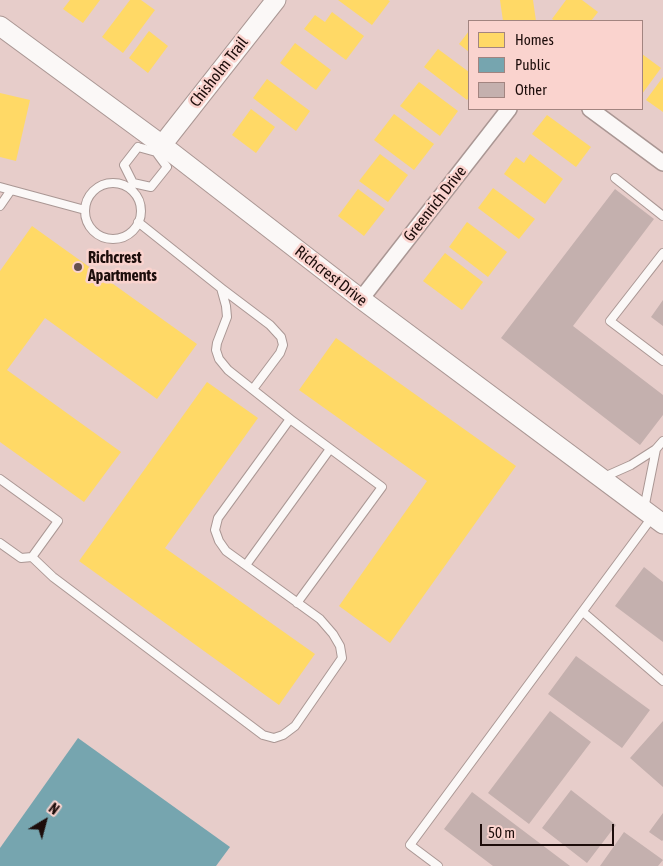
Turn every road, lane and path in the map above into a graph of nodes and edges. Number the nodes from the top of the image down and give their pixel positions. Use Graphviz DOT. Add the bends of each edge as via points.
graph roads {
  1 [pos="276,0"];
  2 [pos="0,26"];
  3 [pos="508,110"];
  4 [pos="591,110"];
  5 [pos="159,148"];
  6 [pos="663,163"];
  7 [pos="614,178"];
  8 [pos="131,186"];
  9 [pos="0,187"];
  10 [pos="11,190"];
  11 [pos="0,206"];
  12 [pos="86,210"];
  13 [pos="663,216"];
  14 [pos="138,222"];
  15 [pos="663,253"];
  16 [pos="221,288"];
  17 [pos="361,300"];
  18 [pos="663,361"];
  19 [pos="252,390"];
  20 [pos="290,419"];
  21 [pos="663,441"];
  22 [pos="330,449"];
  23 [pos="656,449"];
  24 [pos="602,478"];
  25 [pos="0,479"];
  26 [pos="653,516"];
  27 [pos="0,543"];
  28 [pos="32,558"];
  29 [pos="246,565"];
  30 [pos="298,603"];
  31 [pos="583,612"];
  32 [pos="663,681"];
  33 [pos="438,866"];
  1 -- 5 [label="street, Chisholm Trail"];
  2 -- 5 [label="street, Richcrest Drive"];
  3 -- 17 [label="street, Greenrich Drive"];
  4 -- 6 [label="street"];
  5 -- 8 [label="lane" via="138,147 124,165"];
  5 -- 8 [label="lane" via="167,167 151,188"];
  5 -- 17 [label="street, Richcrest Drive"];
  7 -- 13 [label="lane"];
  8 -- 12 [label="lane" via="113,183 97,188 87,200"];
  8 -- 14 [label="lane" via="141,211"];
  9 -- 10 [label="lane"];
  10 -- 11 [label="lane"];
  10 -- 12 [label="lane"];
  12 -- 14 [label="lane" via="89,225 102,237 120,238"];
  14 -- 16 [label="lane"];
  15 -- 18 [label="lane" via="610,321"];
  16 -- 19 [label="lane" via="227,317 216,350 228,370"];
  16 -- 19 [label="lane" via="281,337 280,353"];
  17 -- 24 [label="street, Richcrest Drive"];
  19 -- 20 [label="lane"];
  20 -- 22 [label="lane"];
  20 -- 29 [label="lane" via="218,518 215,530 219,541"];
  21 -- 23 [label="lane"];
  22 -- 29 [label="lane"];
  22 -- 30 [label="lane" via="382,487"];
  23 -- 24 [label="lane"];
  23 -- 26 [label="lane"];
  24 -- 26 [label="street, Richcrest Drive"];
  25 -- 28 [label="lane" via="58,521"];
  26 -- 31 [label="lane"];
  27 -- 28 [label="lane" via="20,558"];
  28 -- 30 [label="lane" via="264,735 274,738 295,726 342,658 333,634 320,619"];
  29 -- 30 [label="lane"];
  31 -- 32 [label="lane"];
  31 -- 33 [label="lane" via="410,845"];
}
